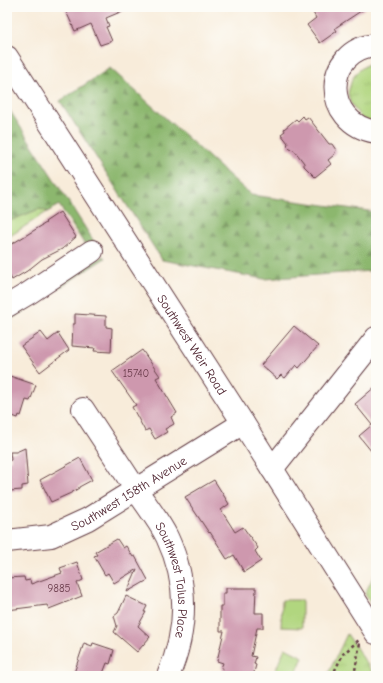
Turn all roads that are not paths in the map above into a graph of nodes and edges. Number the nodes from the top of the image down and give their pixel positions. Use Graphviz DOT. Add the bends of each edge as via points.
graph roads {
  1 [pos="376,45"];
  2 [pos="7,56"];
  3 [pos="376,132"];
  4 [pos="92,251"];
  5 [pos="7,306"];
  6 [pos="376,338"];
  7 [pos="84,409"];
  8 [pos="243,422"];
  9 [pos="272,469"];
  10 [pos="136,490"];
  11 [pos="7,541"];
  12 [pos="368,636"];
  13 [pos="168,676"];
  1 -- 3 [label="street" via="352,54 340,67 335,82 336,98 343,114 354,124 367,131"];
  2 -- 8 [label="street, Southwest Weir Road"];
  4 -- 5 [label="street"];
  6 -- 9 [label="street"];
  7 -- 10 [label="street, Southwest Talus Place"];
  8 -- 9 [label="street, Southwest Weir Road"];
  8 -- 10 [label="street, Southwest 158th Avenue"];
  9 -- 12 [label="street, Southwest Weir Road"];
  10 -- 11 [label="street, Southwest 158th Avenue" via="88,519 51,536"];
  10 -- 13 [label="street, Southwest Talus Place" via="166,536 177,563 183,594 182,625 176,658"];
}
